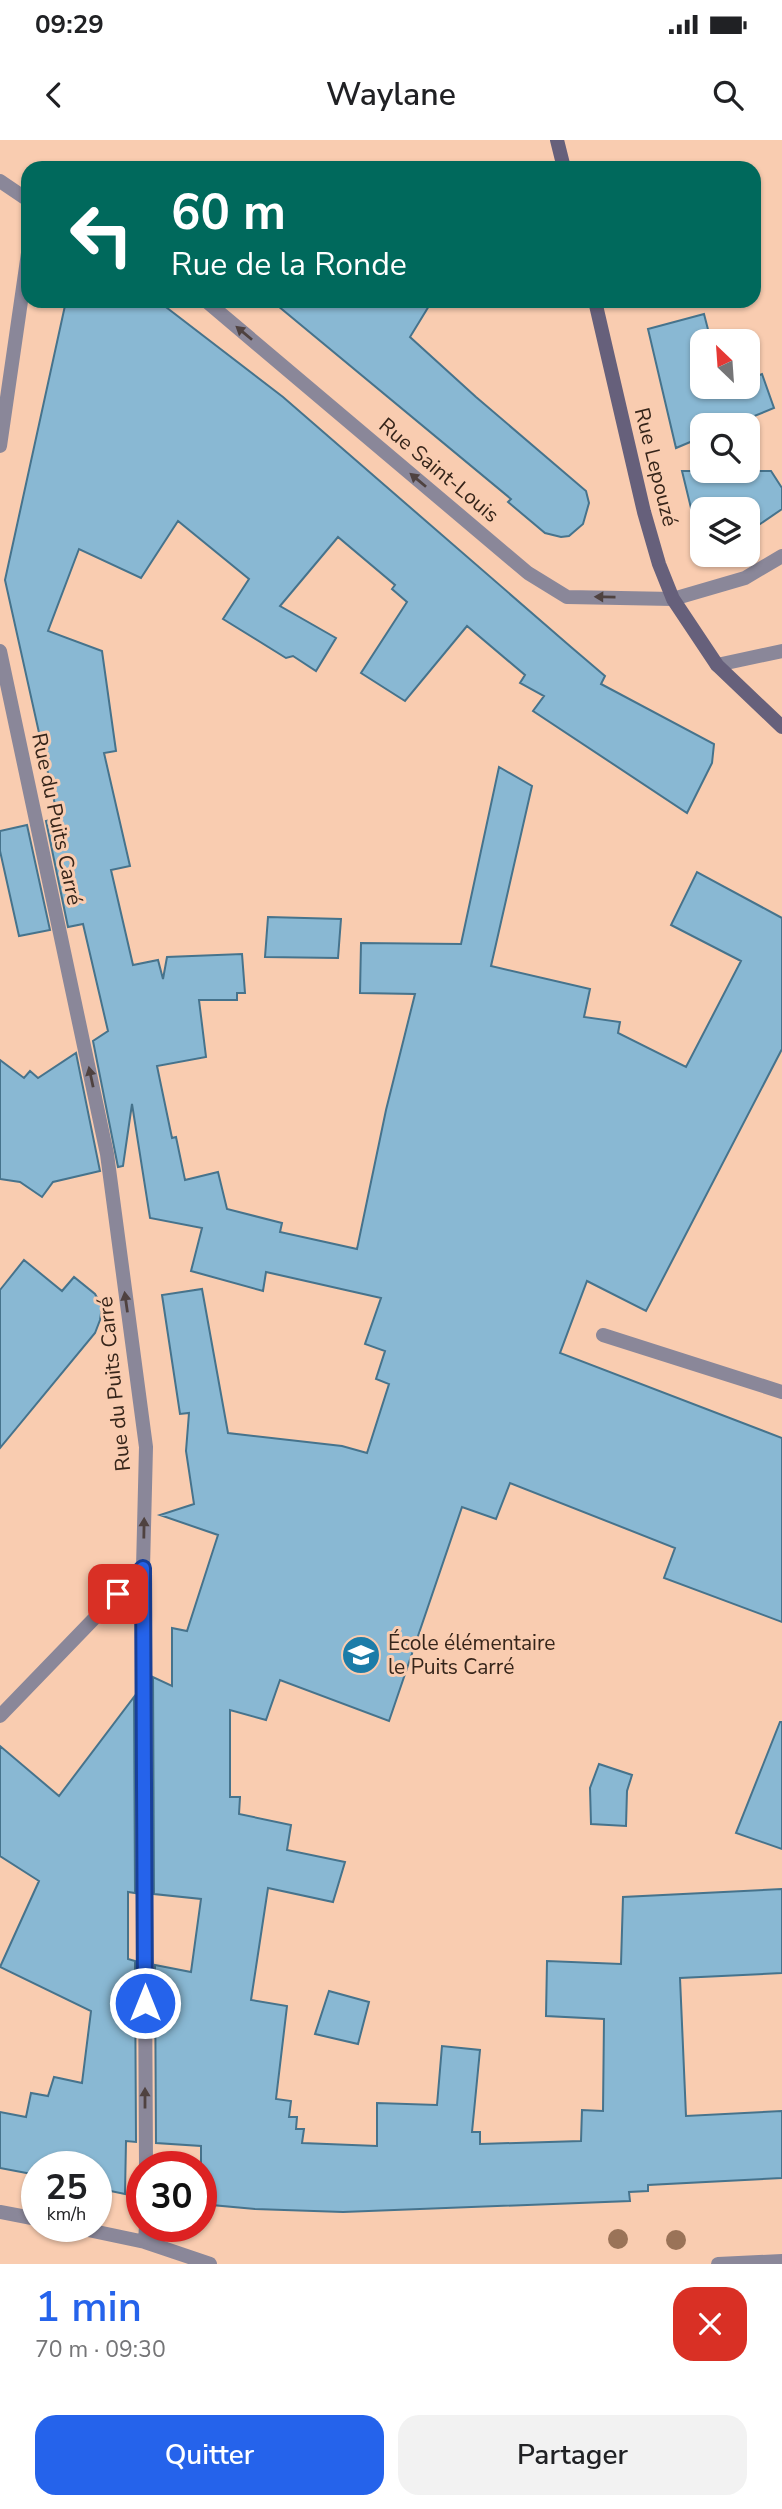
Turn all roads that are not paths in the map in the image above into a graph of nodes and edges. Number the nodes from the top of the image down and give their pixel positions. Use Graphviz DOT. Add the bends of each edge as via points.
graph roads {
  1 [pos="557,140"];
  2 [pos="562,161"];
  3 [pos="0,181"];
  4 [pos="21,195"];
  5 [pos="21,301"];
  6 [pos="214,308"];
  7 [pos="597,308"];
  8 [pos="0,446"];
  9 [pos="782,556"];
  10 [pos="673,599"];
  11 [pos="0,651"];
  12 [pos="782,651"];
  13 [pos="717,665"];
  14 [pos="782,727"];
  15 [pos="603,1335"];
  16 [pos="782,1392"];
  17 [pos="143,1568"];
  18 [pos="0,1716"];
  19 [pos="146,2151"];
  20 [pos="0,2212"];
  21 [pos="21,2216"];
  22 [pos="145,2242"];
  23 [pos="782,2261"];
  24 [pos="209,2264"];
  25 [pos="718,2264"];
  1 -- 2 [label="main road"];
  3 -- 4 [label="street"];
  5 -- 8 [label="street"];
  10 -- 6 [label="street, Rue Saint-Louis, one-way" via="566,597 528,573"];
  7 -- 10 [label="main road, Rue Lepouzé" via="644,512"];
  9 -- 10 [label="street, Rue Saint-Louis" via="744,578"];
  10 -- 13 [label="main road, Rue Lepouzé"];
  17 -- 11 [label="street, Rue du Puits Carré, one-way" via="146,1447 107,1154"];
  12 -- 13 [label="street"];
  13 -- 14 [label="main road, Rue Lepouzé"];
  15 -- 16 [label="street"];
  17 -- 18 [label="street"];
  19 -- 17 [label="street, Rue du Puits Carré, one-way"];
  20 -- 21 [label="street"];
  22 -- 24 [label="street"];
  23 -- 25 [label="street"];
}
